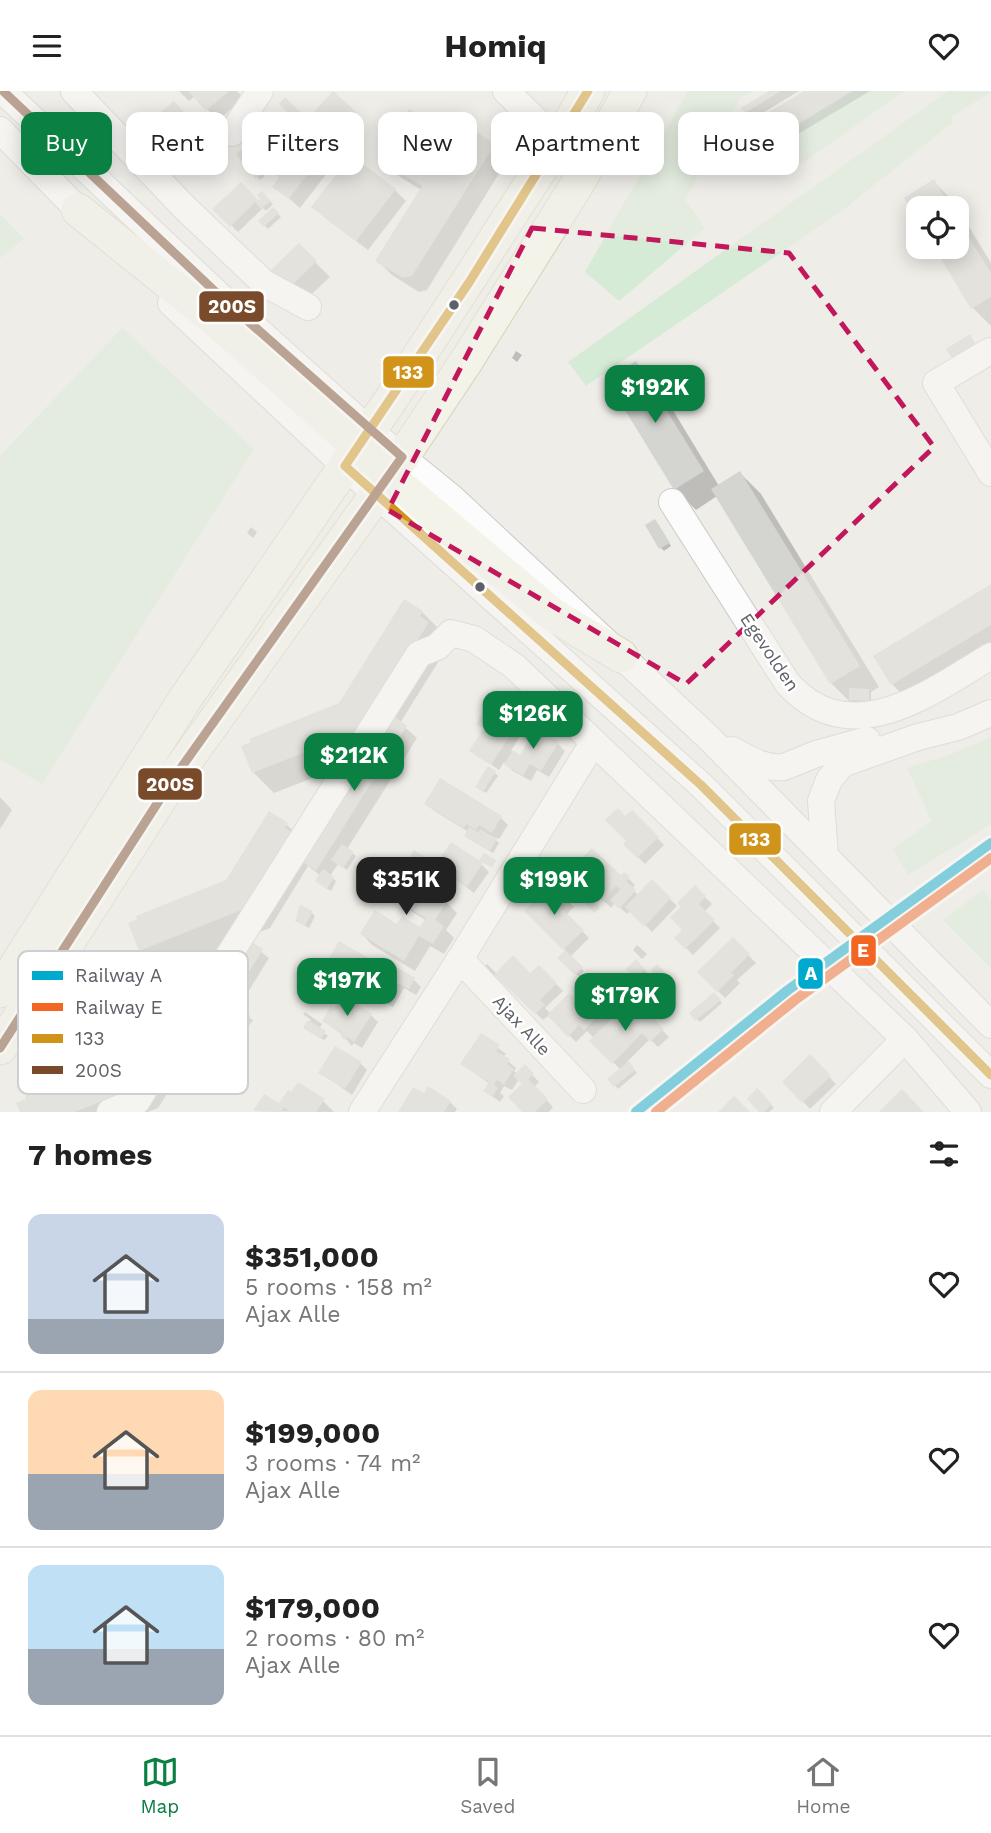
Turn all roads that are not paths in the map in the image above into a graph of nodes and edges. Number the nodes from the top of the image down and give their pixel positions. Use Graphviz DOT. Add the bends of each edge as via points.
graph roads {
  1 [pos="3,91"];
  2 [pos="74,91"];
  3 [pos="260,91"];
  4 [pos="506,91"];
  5 [pos="588,91"];
  6 [pos="630,91"];
  7 [pos="527,112"];
  8 [pos="576,112"];
  9 [pos="0,130"];
  10 [pos="232,133"];
  11 [pos="536,175"];
  12 [pos="78,210"];
  13 [pos="308,307"];
  14 [pos="991,352"];
  15 [pos="358,448"];
  16 [pos="991,473"];
  17 [pos="390,476"];
  18 [pos="673,502"];
  19 [pos="621,656"];
  20 [pos="991,656"];
  21 [pos="991,713"];
  22 [pos="918,737"];
  23 [pos="710,740"];
  24 [pos="593,743"];
  25 [pos="825,855"];
  26 [pos="25,951"];
  27 [pos="62,951"];
  28 [pos="231,951"];
  29 [pos="460,959"];
  30 [pos="18,963"];
  31 [pos="0,991"];
  32 [pos="18,1020"];
  33 [pos="991,1025"];
  34 [pos="905,1039"];
  35 [pos="0,1048"];
  36 [pos="991,1075"];
  37 [pos="583,1090"];
  38 [pos="140,1094"];
  39 [pos="110,1112"];
  40 [pos="362,1112"];
  41 [pos="833,1112"];
  42 [pos="968,1112"];
  1 -- 15 [label="street" via="223,299"];
  2 -- 13 [label="street" via="264,283"];
  3 -- 10 [label="street"];
  4 -- 7 [label="street"];
  5 -- 8 [label="main road"];
  6 -- 17 [label="main road" via="578,183"];
  9 -- 12 [label="street"];
  11 -- 15 [label="main road"];
  12 -- 15 [label="main road" via="220,324"];
  14 -- 16 [label="street" via="936,383"];
  15 -- 17 [label="main road" via="365,466"];
  15 -- 26 [label="main road" via="185,699"];
  17 -- 19 [label="main road" via="553,615"];
  17 -- 27 [label="main road" via="171,782"];
  17 -- 36 [label="street"];
  18 -- 20 [label="street, Egevolden" via="788,684 808,703 832,712 877,714 908,705"];
  19 -- 23 [label="street"];
  21 -- 22 [label="street"];
  22 -- 23 [label="street" via="864,741 775,768"];
  22 -- 25 [label="street" via="853,759 834,772 821,801"];
  23 -- 25 [label="street"];
  24 -- 28 [label="street" via="514,666 474,639 451,633 437,647 419,654"];
  24 -- 29 [label="street"];
  24 -- 34 [label="street"];
  25 -- 33 [label="street"];
  29 -- 37 [label="street, Ajax Alle"];
  29 -- 40 [label="street"];
  30 -- 31 [label="main road"];
  32 -- 35 [label="main road"];
  34 -- 41 [label="street"];
  34 -- 42 [label="street"];
  38 -- 39 [label="street" via="136,1101"];
}
